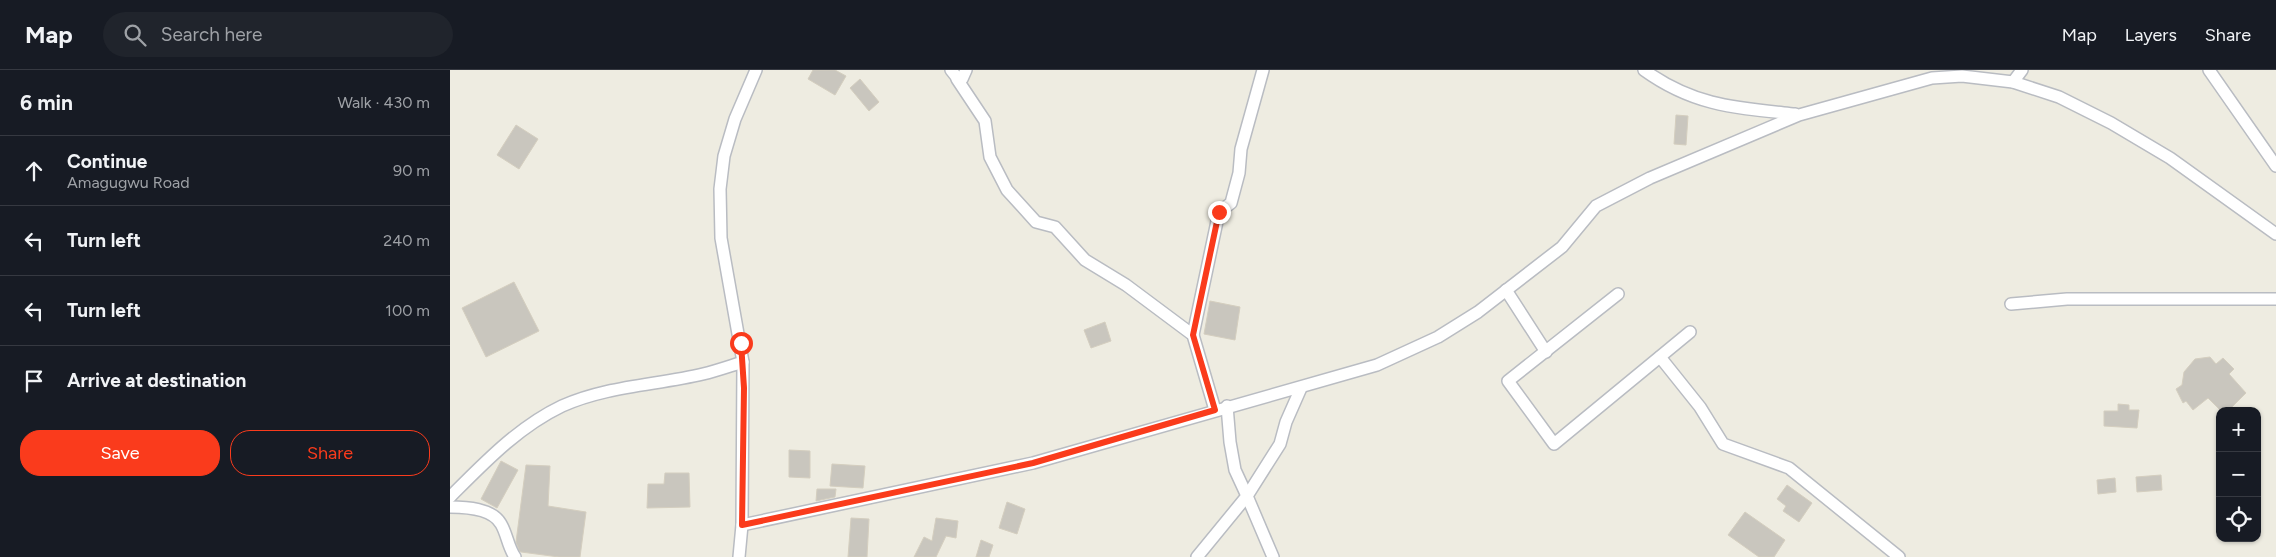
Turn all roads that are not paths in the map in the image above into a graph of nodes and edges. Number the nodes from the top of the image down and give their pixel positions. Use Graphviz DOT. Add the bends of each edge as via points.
graph roads {
  1 [pos="756,70"];
  2 [pos="966,70"];
  3 [pos="1263,70"];
  4 [pos="1644,70"];
  5 [pos="2022,70"];
  6 [pos="2209,70"];
  7 [pos="954,75"];
  8 [pos="2013,82"];
  9 [pos="1799,115"];
  10 [pos="2276,166"];
  11 [pos="2276,234"];
  12 [pos="1506,290"];
  13 [pos="1618,294"];
  14 [pos="2276,299"];
  15 [pos="2011,304"];
  16 [pos="1690,332"];
  17 [pos="1193,335"];
  18 [pos="1546,352"];
  19 [pos="1660,356"];
  20 [pos="743,362"];
  21 [pos="1301,388"];
  22 [pos="1227,406"];
  23 [pos="1215,410"];
  24 [pos="1247,496"];
  25 [pos="450,497"];
  26 [pos="450,507"];
  27 [pos="742,525"];
  28 [pos="515,557"];
  29 [pos="739,557"];
  30 [pos="1198,557"];
  31 [pos="1273,557"];
  32 [pos="1899,557"];
  1 -- 20 [label="street" via="735,119 724,156 720,189 721,238"];
  2 -- 7 [label="street" via="962,79"];
  3 -- 17 [label="street" via="1240,150 1239,173 1231,203 1219,212"];
  4 -- 9 [label="street" via="1689,96 1721,106"];
  5 -- 8 [label="street"];
  6 -- 10 [label="street"];
  7 -- 17 [label="street" via="985,121 990,158 1007,190 1036,222 1055,227 1085,260 1126,285"];
  8 -- 9 [label="street" via="1962,76 1932,78"];
  8 -- 11 [label="street" via="2059,98 2111,123 2170,158"];
  9 -- 12 [label="street" via="1712,150 1596,206 1566,243"];
  12 -- 18 [label="street"];
  12 -- 21 [label="street" via="1478,312 1411,351"];
  13 -- 18 [label="street"];
  14 -- 15 [label="street" via="2067,298"];
  16 -- 19 [label="street"];
  17 -- 23 [label="street"];
  18 -- 19 [label="street" via="1508,381 1554,444"];
  19 -- 32 [label="street" via="1700,407 1722,444 1789,468"];
  20 -- 25 [label="street" via="703,374 592,395 562,406 529,426 492,455"];
  20 -- 27 [label="street"];
  21 -- 22 [label="street"];
  21 -- 24 [label="street" via="1280,444"];
  22 -- 23 [label="street"];
  22 -- 24 [label="street" via="1231,454"];
  23 -- 27 [label="street" via="1033,463"];
  24 -- 30 [label="street"];
  24 -- 31 [label="street"];
  26 -- 28 [label="street" via="493,515 501,523"];
  27 -- 29 [label="street"];
}
